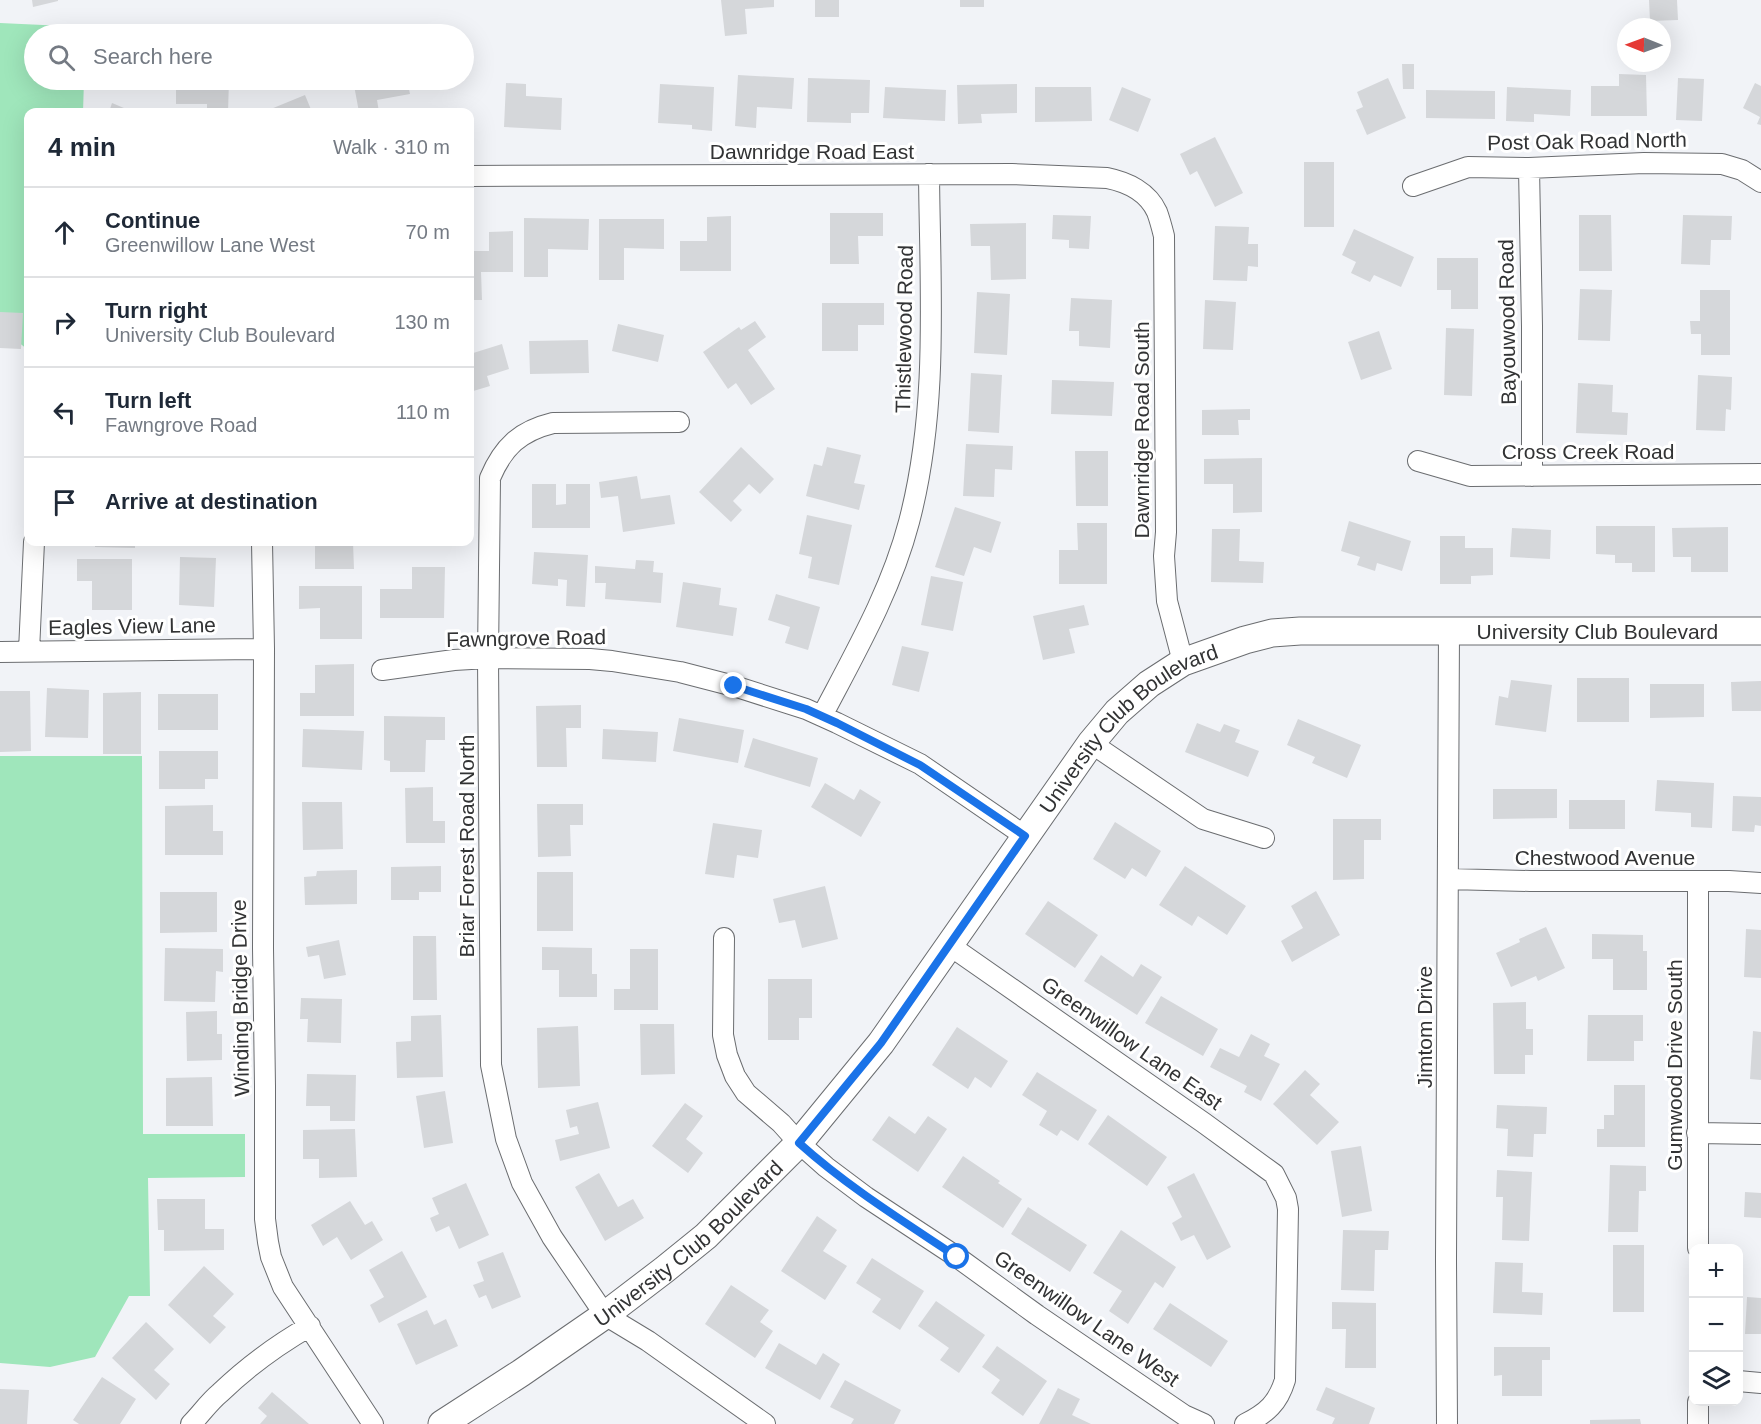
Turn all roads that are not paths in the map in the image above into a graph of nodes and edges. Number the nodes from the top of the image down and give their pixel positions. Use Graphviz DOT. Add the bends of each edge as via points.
graph roads {
  1 [pos="1529,168"];
  2 [pos="928,174"];
  3 [pos="474,176"];
  4 [pos="1761,183"];
  5 [pos="1413,186"];
  6 [pos="1149,200"];
  7 [pos="679,422"];
  8 [pos="1418,460"];
  9 [pos="1761,474"];
  10 [pos="1532,476"];
  11 [pos="34,546"];
  12 [pos="262,546"];
  13 [pos="1449,630"];
  14 [pos="1761,630"];
  15 [pos="264,649"];
  16 [pos="29,651"];
  17 [pos="0,652"];
  18 [pos="488,658"];
  19 [pos="1183,662"];
  20 [pos="382,670"];
  21 [pos="822,716"];
  22 [pos="1091,743"];
  23 [pos="1025,836"];
  24 [pos="1264,838"];
  25 [pos="1448,879"];
  26 [pos="1698,882"];
  27 [pos="1761,883"];
  28 [pos="724,938"];
  29 [pos="949,945"];
  30 [pos="1697,1133"];
  31 [pos="1761,1134"];
  32 [pos="799,1143"];
  33 [pos="1698,1244"];
  34 [pos="605,1315"];
  35 [pos="310,1326"];
  36 [pos="1743,1381"];
  37 [pos="1761,1383"];
  38 [pos="1698,1406"];
  39 [pos="1251,1421"];
  40 [pos="191,1424"];
  41 [pos="373,1424"];
  42 [pos="442,1424"];
  43 [pos="765,1424"];
  44 [pos="1204,1424"];
  45 [pos="1447,1424"];
  46 [pos="1698,1424"];
  1 -- 4 [label="street, Post Oak Road North" via="1722,164 1742,170"];
  1 -- 5 [label="street, Post Oak Road North" via="1468,166"];
  1 -- 10 [label="street, Bayouwood Road"];
  2 -- 3 [label="street, Dawnridge Road East"];
  2 -- 6 [label="street, Dawnridge Road East" via="1107,178 1134,187"];
  2 -- 21 [label="street, Thistlewood Road" via="931,363 920,466 909,522 891,576"];
  6 -- 19 [label="street, Dawnridge Road South" via="1157,211 1164,236 1164,556 1167,601"];
  7 -- 18 [label="street, Briar Forest Road North" via="553,423 515,440 504,451 490,478"];
  8 -- 10 [label="street, Cross Creek Road" via="1470,476"];
  9 -- 10 [label="street, Cross Creek Road"];
  11 -- 16 [label="street"];
  12 -- 15 [label="street, Winding Bridge Drive"];
  13 -- 14 [label="street, University Club Boulevard"];
  13 -- 19 [label="street, University Club Boulevard" via="1272,633"];
  13 -- 25 [label="street, Jimtom Drive"];
  15 -- 16 [label="street, Eagles View Lane"];
  15 -- 35 [label="street, Winding Bridge Drive" via="265,1219 271,1257 283,1287"];
  16 -- 17 [label="street, Eagles View Lane"];
  18 -- 20 [label="street, Fawngrove Road"];
  18 -- 21 [label="street, Fawngrove Road" via="590,659 635,664 734,686"];
  18 -- 34 [label="street, Briar Forest Road North" via="491,1065 506,1139 522,1183 552,1237"];
  19 -- 22 [label="street, University Club Boulevard" via="1117,712"];
  21 -- 23 [label="street, Fawngrove Road" via="920,765"];
  22 -- 23 [label="street, University Club Boulevard"];
  22 -- 24 [label="street" via="1203,819"];
  23 -- 29 [label="street, University Club Boulevard"];
  25 -- 26 [label="street, Chestwood Avenue"];
  25 -- 45 [label="street, Jimtom Drive"];
  26 -- 27 [label="street, Chestwood Avenue"];
  26 -- 30 [label="street, Gumwood Drive South"];
  28 -- 32 [label="street, Greenwillow Lane West" via="723,1035 727,1055 746,1093"];
  29 -- 32 [label="street, University Club Boulevard" via="881,1043"];
  29 -- 39 [label="street, Greenwillow Lane East" via="1274,1174 1288,1209 1286,1380 1271,1408"];
  30 -- 31 [label="street"];
  30 -- 33 [label="street, Gumwood Drive South"];
  32 -- 34 [label="street, University Club Boulevard" via="706,1236"];
  32 -- 44 [label="street, Greenwillow Lane West" via="866,1197 1184,1415"];
  34 -- 42 [label="street, University Club Boulevard"];
  34 -- 43 [label="street"];
  35 -- 40 [label="street" via="256,1360"];
  35 -- 41 [label="street, Winding Bridge Drive"];
  36 -- 37 [label="street"];
  38 -- 46 [label="street"];
}
